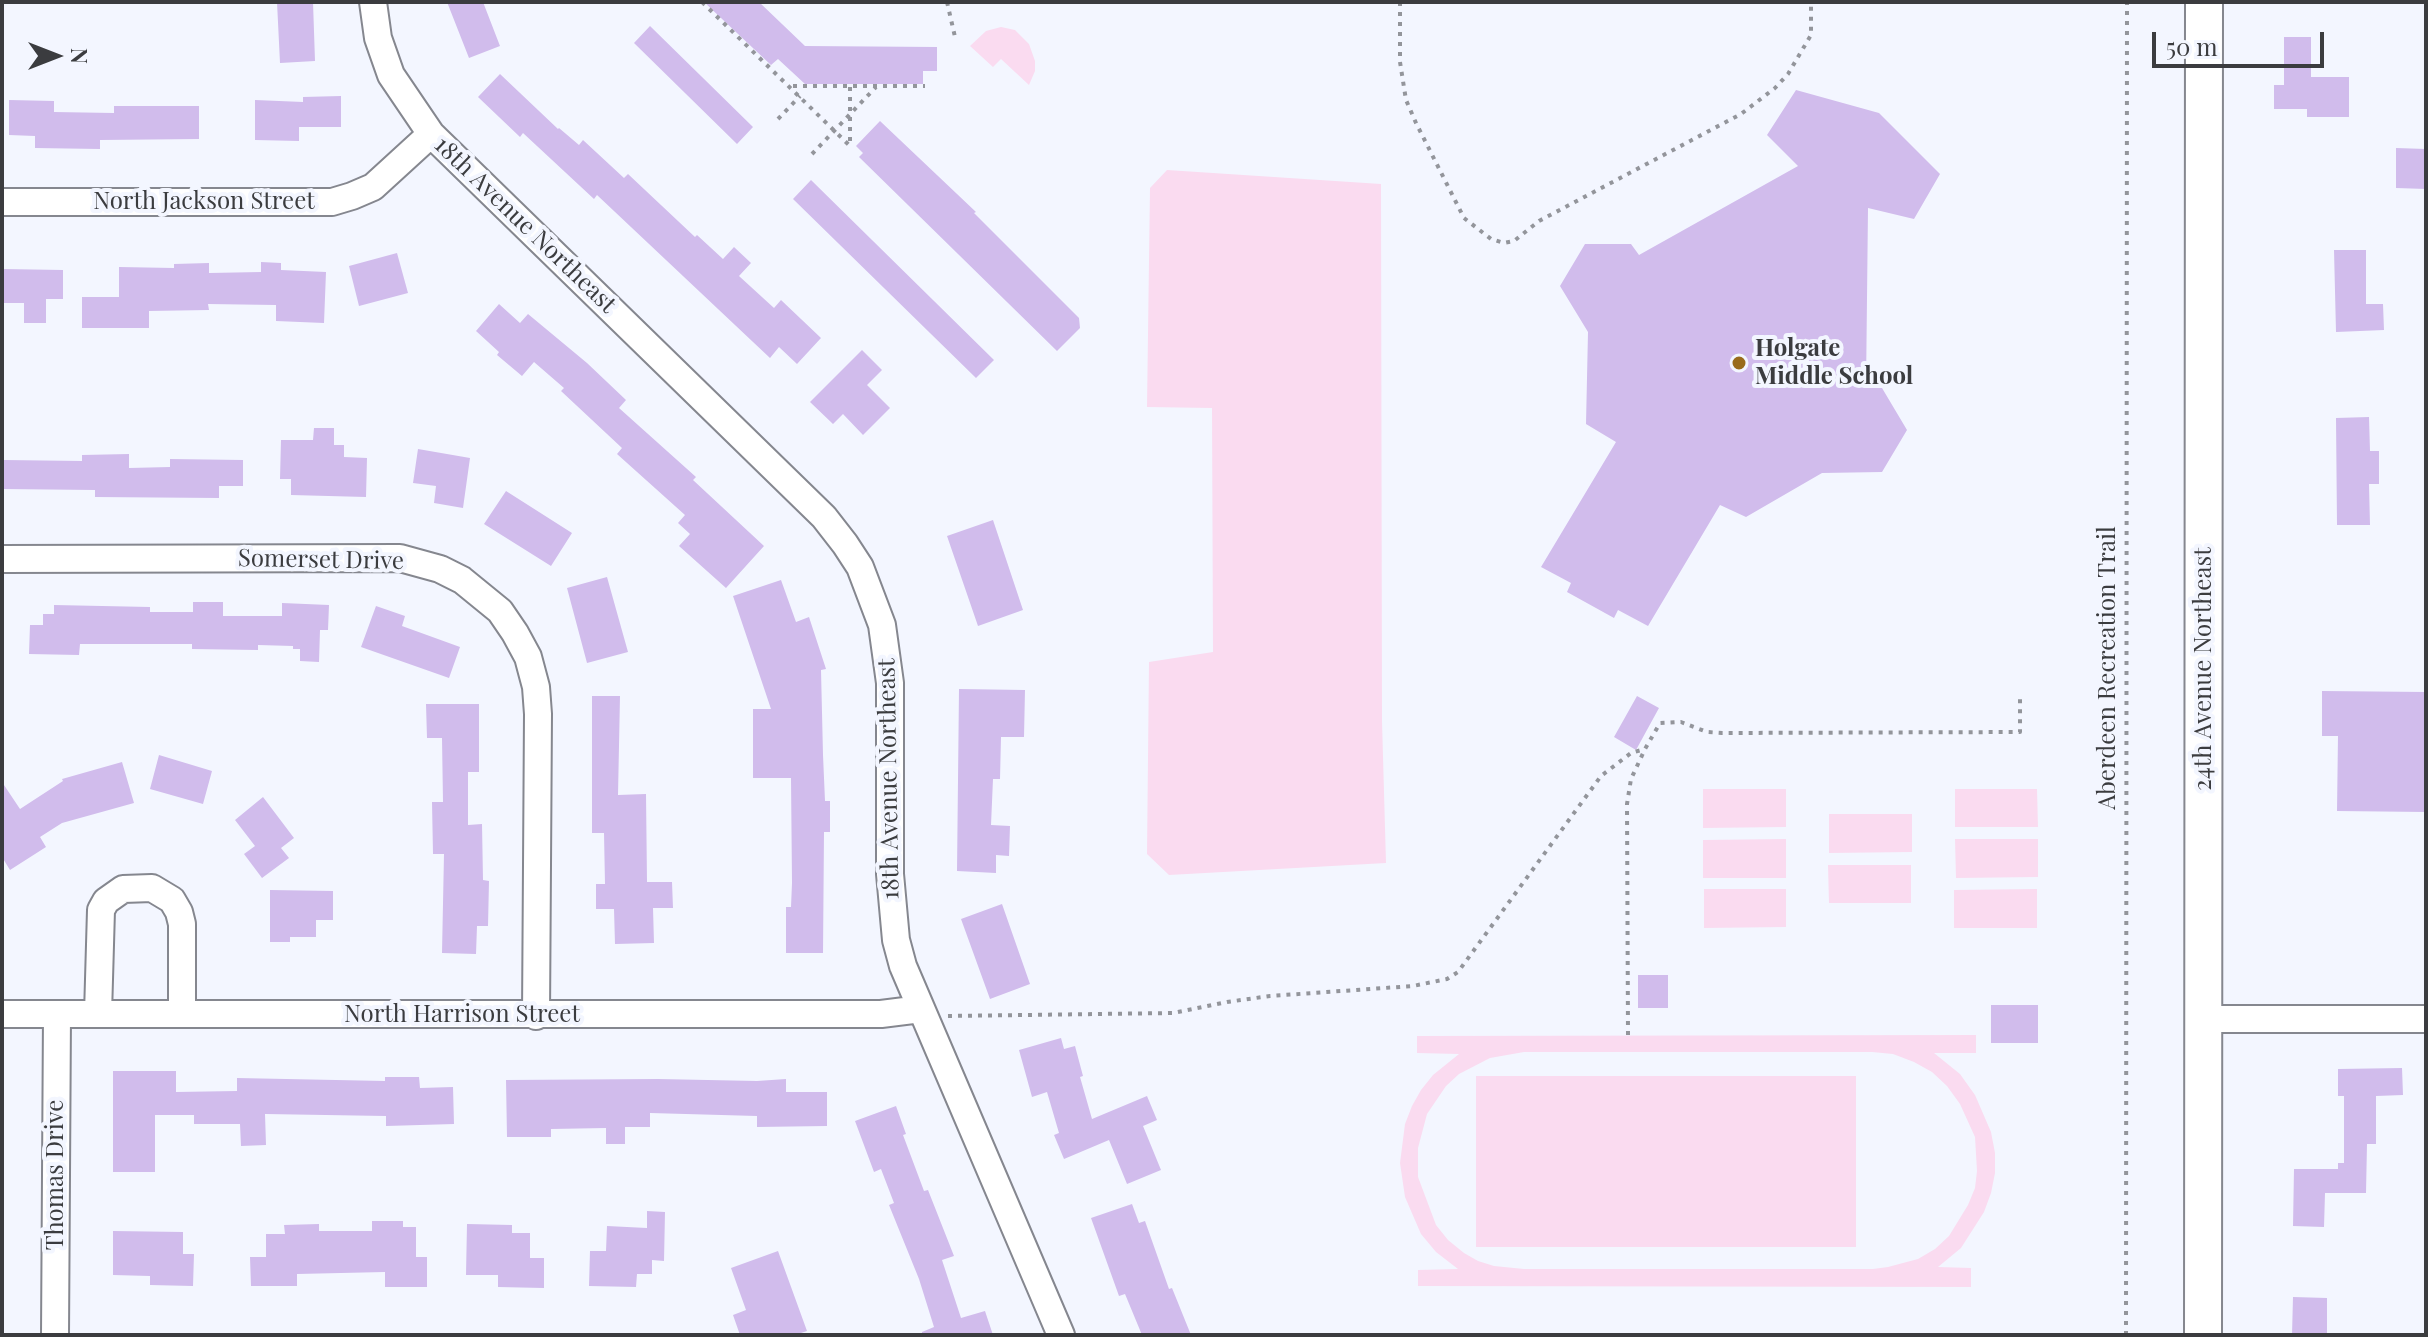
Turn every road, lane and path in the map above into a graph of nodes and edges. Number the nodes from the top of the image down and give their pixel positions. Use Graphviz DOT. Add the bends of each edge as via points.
graph roads {
  1 [pos="373,2"];
  2 [pos="702,2"];
  3 [pos="947,2"];
  4 [pos="1400,2"];
  5 [pos="1811,2"];
  6 [pos="2127,2"];
  7 [pos="2204,2"];
  8 [pos="955,37"];
  9 [pos="790,86"];
  10 [pos="925,86"];
  11 [pos="850,87"];
  12 [pos="876,87"];
  13 [pos="800,96"];
  14 [pos="850,115"];
  15 [pos="778,119"];
  16 [pos="835,131"];
  17 [pos="431,134"];
  18 [pos="812,154"];
  19 [pos="2,202"];
  20 [pos="2,559"];
  21 [pos="2020,696"];
  22 [pos="1645,749"];
  23 [pos="921,1009"];
  24 [pos="2,1014"];
  25 [pos="57,1014"];
  26 [pos="98,1014"];
  27 [pos="182,1014"];
  28 [pos="536,1016"];
  29 [pos="2203,1019"];
  30 [pos="2426,1019"];
  31 [pos="1628,1035"];
  32 [pos="55,1335"];
  33 [pos="1061,1335"];
  34 [pos="2126,1335"];
  35 [pos="2203,1335"];
  1 -- 17 [label="street, 18th Avenue Northeast" via="391,75"];
  2 -- 9 [label="path"];
  3 -- 8 [label="path"];
  4 -- 5 [label="path" via="1406,100 1464,218 1504,243 1741,114 1775,88 1811,35"];
  6 -- 34 [label="path, Aberdeen Recreation Trail"];
  7 -- 29 [label="main road, 24th Avenue Northeast"];
  9 -- 11 [label="path"];
  9 -- 13 [label="path"];
  10 -- 12 [label="path"];
  11 -- 12 [label="path"];
  11 -- 14 [label="path"];
  12 -- 14 [label="path"];
  13 -- 15 [label="path"];
  13 -- 16 [label="path"];
  14 -- 16 [label="path"];
  14 -- 16 [label="path" via="850,146"];
  16 -- 18 [label="path"];
  17 -- 19 [label="street, North Jackson Street" via="373,187 332,202"];
  17 -- 23 [label="street, 18th Avenue Northeast" via="824,517 860,567 882,625 890,683 890,874 896,940"];
  20 -- 28 [label="street, Somerset Drive" via="400,558 462,580 500,611 528,657 536,687"];
  21 -- 22 [label="path" via="2020,732 1722,733 1681,722 1660,723"];
  22 -- 23 [label="path" via="1601,776 1458,972 1447,979 1270,996 1173,1013 950,1016"];
  22 -- 31 [label="path" via="1627,804"];
  23 -- 28 [label="street, North Harrison Street" via="881,1014"];
  23 -- 33 [label="street, 18th Avenue Northeast"];
  24 -- 25 [label="street, North Harrison Street"];
  25 -- 26 [label="street, North Harrison Street"];
  25 -- 32 [label="street, Thomas Drive"];
  26 -- 27 [label="street, North Harrison Street"];
  26 -- 27 [label="street" via="101,910 123,889 152,888 172,900 182,924"];
  27 -- 28 [label="street, North Harrison Street"];
  29 -- 30 [label="street"];
  29 -- 35 [label="main road, 24th Avenue Northeast"];
}
